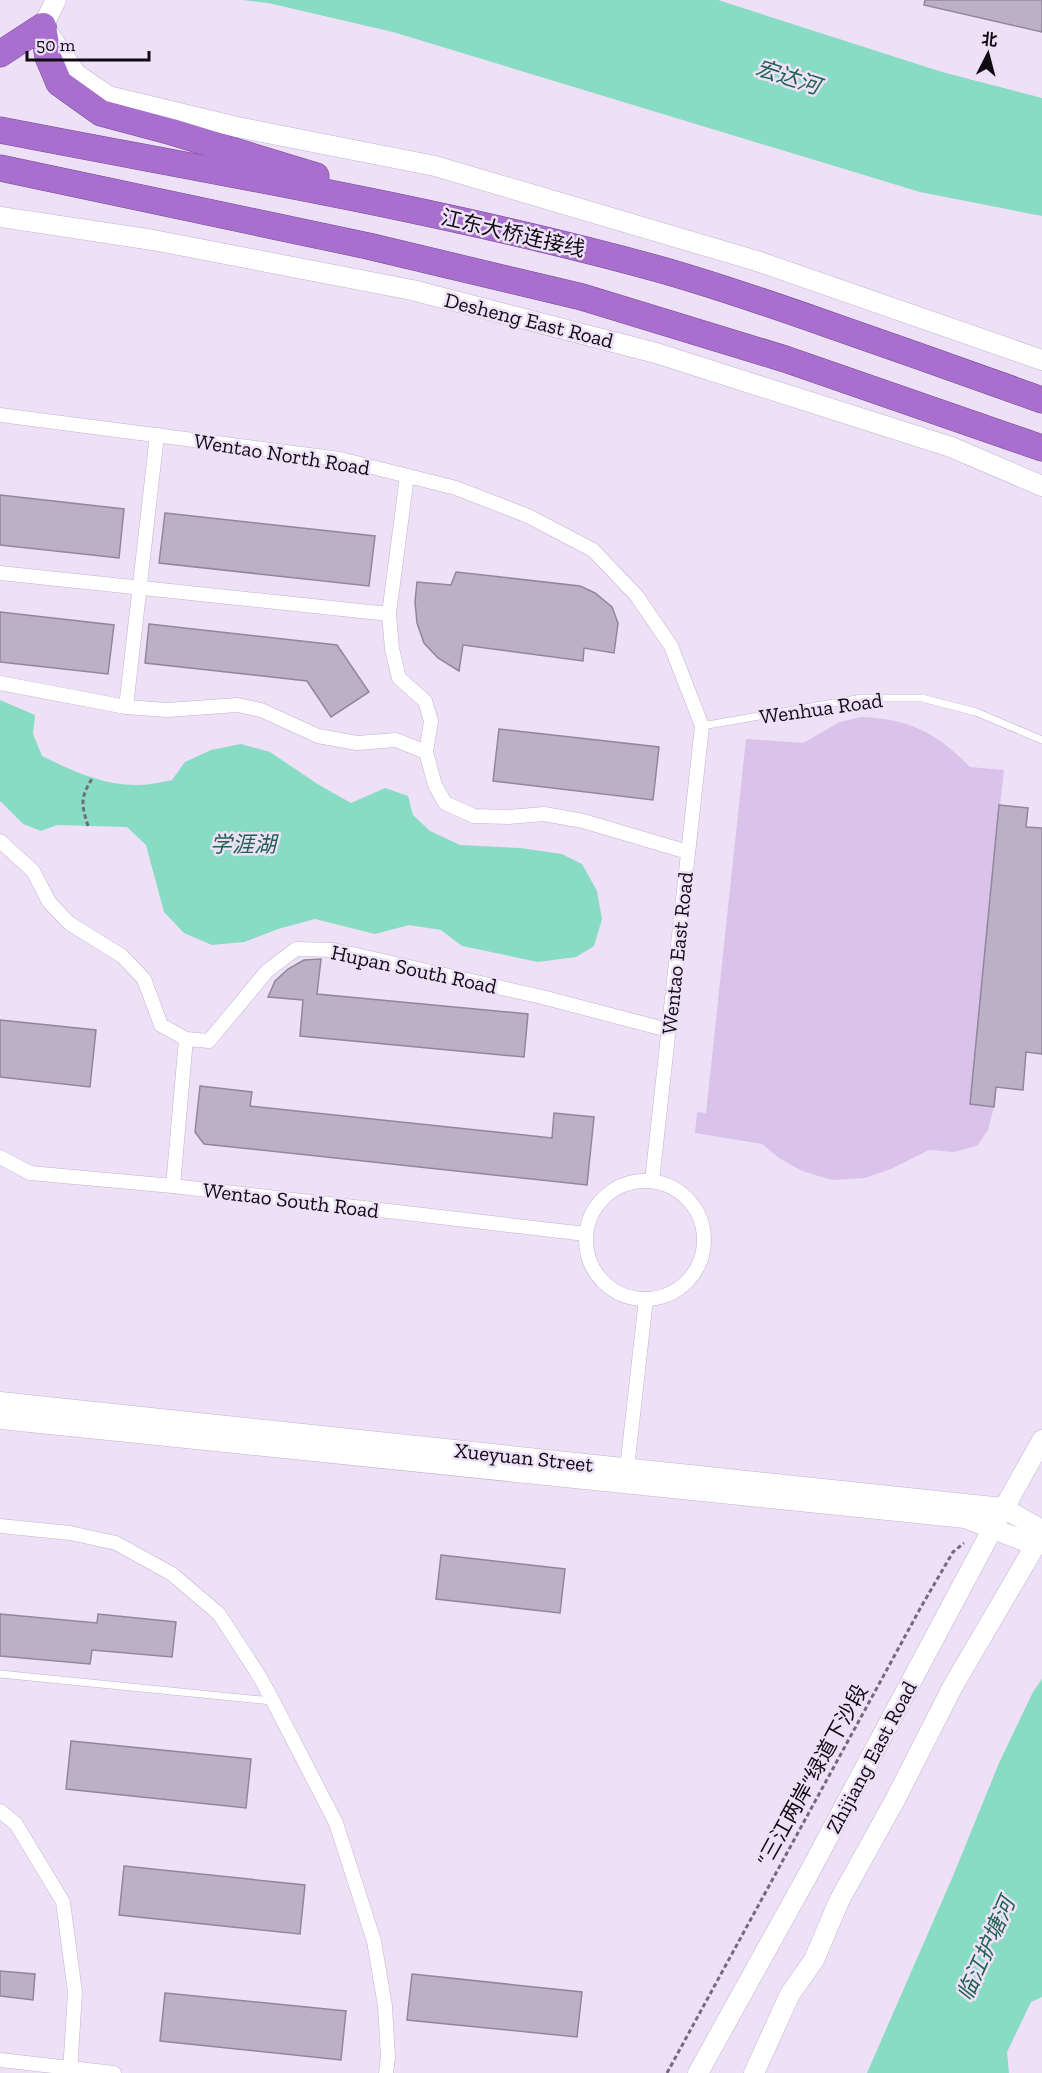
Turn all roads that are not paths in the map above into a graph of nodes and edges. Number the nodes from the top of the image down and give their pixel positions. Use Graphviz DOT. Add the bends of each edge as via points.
graph roads {
  1 [pos="56,0"];
  2 [pos="43,26"];
  3 [pos="0,54"];
  4 [pos="0,113"];
  5 [pos="0,130"];
  6 [pos="61,142"];
  7 [pos="0,168"];
  8 [pos="0,182"];
  9 [pos="154,202"];
  10 [pos="375,204"];
  11 [pos="0,217"];
  12 [pos="1042,360"];
  13 [pos="1042,400"];
  14 [pos="0,416"];
  15 [pos="158,435"];
  16 [pos="1042,448"];
  17 [pos="407,476"];
  18 [pos="1042,486"];
  19 [pos="0,573"];
  20 [pos="140,588"];
  21 [pos="389,614"];
  22 [pos="0,683"];
  23 [pos="126,708"];
  24 [pos="702,726"];
  25 [pos="1042,740"];
  26 [pos="426,752"];
  27 [pos="0,841"];
  28 [pos="688,852"];
  29 [pos="669,1030"];
  30 [pos="186,1039"];
  31 [pos="0,1157"];
  32 [pos="652,1181"];
  33 [pos="173,1186"];
  34 [pos="586,1234"];
  35 [pos="646,1299"];
  36 [pos="0,1402"];
  37 [pos="0,1419"];
  38 [pos="1042,1440"];
  39 [pos="627,1468"];
  40 [pos="1004,1508"];
  41 [pos="0,1526"];
  42 [pos="989,1526"];
  43 [pos="1040,1536"];
  44 [pos="0,1674"];
  45 [pos="273,1701"];
  46 [pos="0,1811"];
  47 [pos="0,2060"];
  48 [pos="70,2070"];
  49 [pos="114,2073"];
  50 [pos="386,2073"];
  51 [pos="698,2073"];
  52 [pos="754,2073"];
  1 -- 2 [label="main road"];
  2 -- 3 [label="highway"];
  2 -- 10 [label="highway" via="48,57 59,83 101,113 321,178"];
  2 -- 12 [label="main road" via="76,74 108,96 237,127 435,166 757,261"];
  4 -- 6 [label="highway, 江东大桥连接线"];
  5 -- 6 [label="highway, 江东大桥连接线"];
  6 -- 10 [label="highway, 江东大桥连接线"];
  7 -- 9 [label="highway"];
  8 -- 9 [label="highway"];
  9 -- 16 [label="highway" via="368,246 582,297 785,358"];
  10 -- 13 [label="highway, 江东大桥连接线" via="559,243 666,271"];
  11 -- 18 [label="main road, Desheng East Road" via="153,240 412,290 657,353 951,447"];
  14 -- 15 [label="street, Wentao North Road"];
  15 -- 17 [label="street, Wentao North Road" via="340,459"];
  15 -- 20 [label="street"];
  17 -- 21 [label="street"];
  17 -- 24 [label="street, Wentao North Road" via="456,488 528,516 592,550 636,595 671,646"];
  19 -- 20 [label="street"];
  20 -- 21 [label="street"];
  20 -- 23 [label="street"];
  21 -- 26 [label="street" via="399,678 425,701 431,721"];
  22 -- 23 [label="street"];
  23 -- 26 [label="street" via="166,710 237,705 261,710 318,736 357,743 396,740"];
  24 -- 25 [label="lane, Wenhua Road" via="862,699 922,698 976,712"];
  24 -- 28 [label="street, Wentao East Road"];
  26 -- 28 [label="street" via="435,785 445,803 474,816 544,814 583,821"];
  27 -- 30 [label="street" via="33,872 49,902 69,923 122,956 144,979 161,1024"];
  28 -- 29 [label="street, Wentao East Road"];
  29 -- 30 [label="street, Hupan South Road" via="334,950 296,950 267,971 209,1041"];
  29 -- 32 [label="street, Wentao East Road"];
  30 -- 33 [label="street"];
  31 -- 33 [label="street, Wentao South Road" via="30,1173"];
  32 -- 34 [label="street" via="633,1181 615,1188 601,1200"];
  32 -- 35 [label="street" via="671,1186 687,1197 699,1214 705,1233 704,1253 683,1286 666,1296"];
  33 -- 34 [label="street, Wentao South Road"];
  34 -- 35 [label="street" via="587,1254 608,1287 626,1296"];
  35 -- 39 [label="street"];
  36 -- 39 [label="main road, Xueyuan Street"];
  37 -- 42 [label="main road" via="965,1518"];
  38 -- 40 [label="main road, Zhijiang East Road"];
  39 -- 40 [label="main road, Xueyuan Street"];
  40 -- 42 [label="main road, Zhijiang East Road"];
  40 -- 43 [label="main road, Xueyuan Street"];
  41 -- 45 [label="street" via="70,1533 116,1543 172,1574 219,1614"];
  42 -- 43 [label="main road"];
  42 -- 51 [label="main road, Zhijiang East Road" via="810,1871"];
  43 -- 52 [label="main road, Zhijiang East Road" via="953,1686 839,1901 814,1960 790,1994"];
  44 -- 45 [label="lane"];
  45 -- 50 [label="street" via="336,1823 374,1941 385,2006"];
  46 -- 48 [label="street" via="16,1824 63,1902 75,1992"];
  47 -- 48 [label="street"];
  48 -- 49 [label="street"];
}
